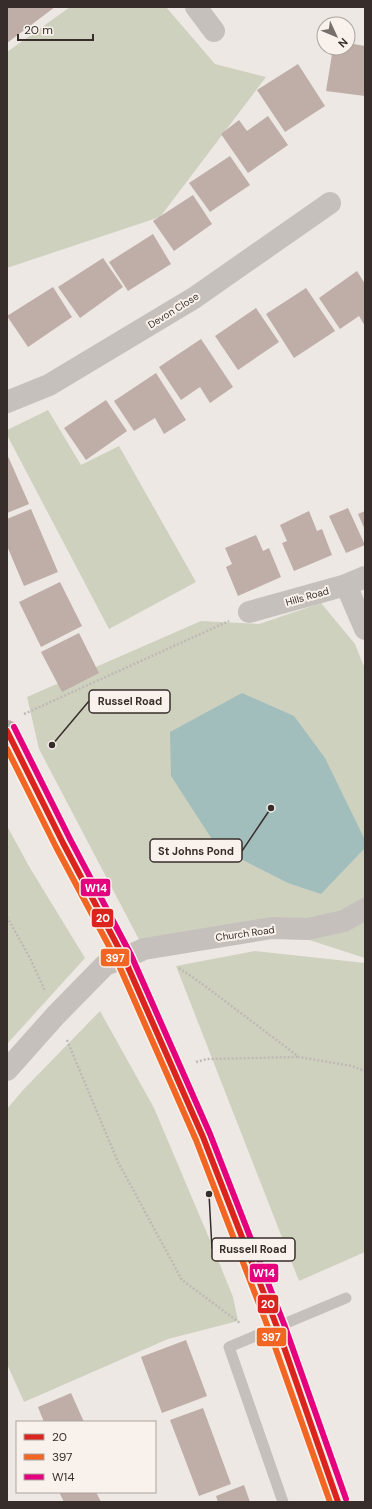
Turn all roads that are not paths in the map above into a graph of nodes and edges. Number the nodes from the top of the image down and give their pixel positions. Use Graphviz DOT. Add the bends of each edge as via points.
graph roads {
  1 [pos="196,7"];
  2 [pos="214,31"];
  3 [pos="330,203"];
  4 [pos="7,402"];
  5 [pos="356,581"];
  6 [pos="249,612"];
  7 [pos="365,629"];
  8 [pos="14,723"];
  9 [pos="365,909"];
  10 [pos="124,958"];
  11 [pos="7,1070"];
  12 [pos="346,1298"];
  13 [pos="277,1327"];
  14 [pos="283,1502"];
  15 [pos="338,1502"];
  1 -- 2 [label="street"];
  3 -- 4 [label="street, Devon Close" via="194,298 49,385"];
  5 -- 6 [label="street, Hills Road"];
  5 -- 7 [label="street"];
  8 -- 10 [label="main road" via="63,843"];
  9 -- 10 [label="street, Church Road" via="344,921 308,929 272,928 144,949"];
  10 -- 11 [label="street, Church Road" via="105,965"];
  10 -- 13 [label="main road" via="203,1137"];
  12 -- 13 [label="lane"];
  13 -- 14 [label="lane" via="229,1347"];
  13 -- 15 [label="main road"];
}
